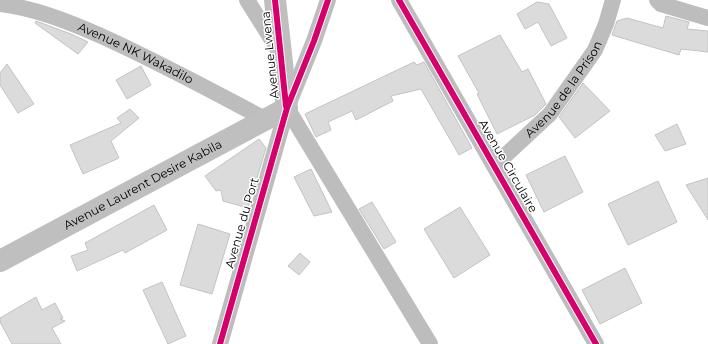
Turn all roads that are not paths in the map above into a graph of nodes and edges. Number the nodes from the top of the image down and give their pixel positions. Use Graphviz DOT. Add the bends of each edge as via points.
graph roads {
  1 [pos="247,0"];
  2 [pos="275,0"];
  3 [pos="328,0"];
  4 [pos="399,0"];
  5 [pos="613,0"];
  6 [pos="657,0"];
  7 [pos="0,4"];
  8 [pos="708,18"];
  9 [pos="280,53"];
  10 [pos="286,108"];
  11 [pos="265,119"];
  12 [pos="495,165"];
  13 [pos="0,261"];
  14 [pos="220,344"];
  15 [pos="430,344"];
  16 [pos="596,344"];
  1 -- 9 [label="street"];
  2 -- 9 [label="main road, Avenue Lwena"];
  3 -- 10 [label="street, Avenue du Port"];
  4 -- 12 [label="street, Avenue Circulaire"];
  5 -- 12 [label="street, Avenue de la Prison" via="595,50 550,114"];
  6 -- 8 [label="street" via="661,4"];
  7 -- 11 [label="street, Avenue NK Wakadilo" via="16,6 72,24 127,47"];
  9 -- 10 [label="main road, Avenue Lwena"];
  10 -- 11 [label="main road, Avenue Laurent Desire Kabila"];
  10 -- 14 [label="street, Avenue du Port"];
  10 -- 15 [label="street"];
  11 -- 13 [label="main road, Avenue Laurent Desire Kabila"];
  12 -- 16 [label="street, Avenue Circulaire"];
}
